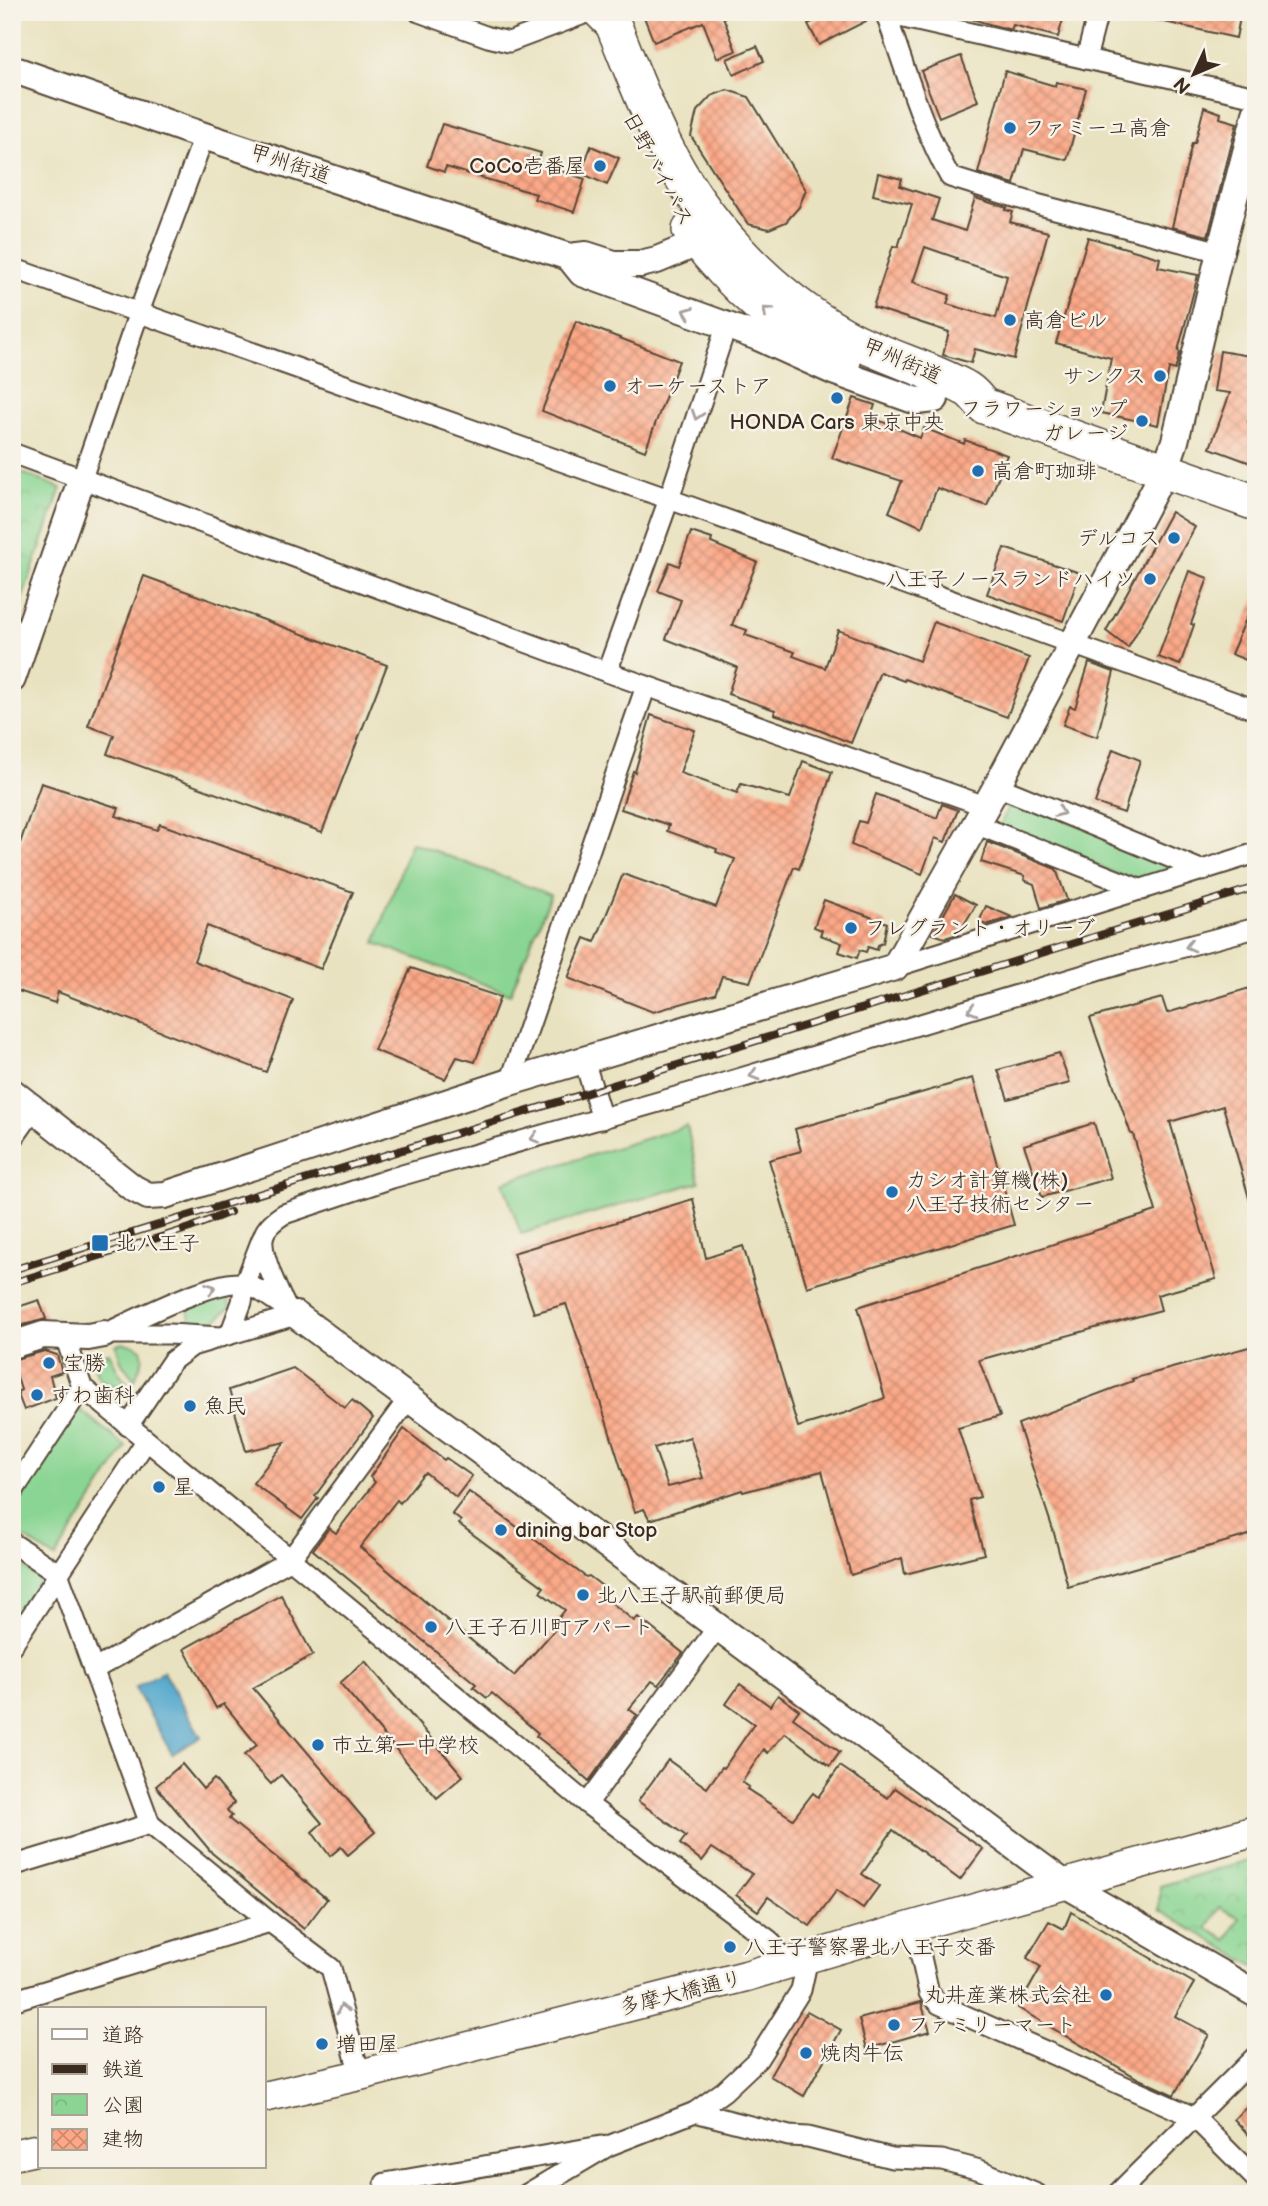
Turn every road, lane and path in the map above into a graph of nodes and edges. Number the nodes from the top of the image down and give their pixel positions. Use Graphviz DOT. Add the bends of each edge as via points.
graph roads {
  1 [pos="419,12"];
  2 [pos="589,12"];
  3 [pos="599,12"];
  4 [pos="1098,12"];
  5 [pos="886,13"];
  6 [pos="1086,59"];
  7 [pos="12,69"];
  8 [pos="1256,97"];
  9 [pos="1256,114"];
  10 [pos="204,136"];
  11 [pos="710,238"];
  12 [pos="1220,252"];
  13 [pos="569,257"];
  14 [pos="12,268"];
  15 [pos="139,312"];
  16 [pos="726,327"];
  17 [pos="935,399"];
  18 [pos="984,406"];
  19 [pos="12,453"];
  20 [pos="1165,470"];
  21 [pos="82,478"];
  22 [pos="668,499"];
  23 [pos="1256,503"];
  24 [pos="1074,645"];
  25 [pos="607,672"];
  26 [pos="12,679"];
  27 [pos="646,686"];
  28 [pos="1256,710"];
  29 [pos="986,805"];
  30 [pos="1256,853"];
  31 [pos="1203,871"];
  32 [pos="1142,890"];
  33 [pos="1250,933"];
  34 [pos="895,967"];
  35 [pos="584,1060"];
  36 [pos="510,1082"];
  37 [pos="21,1099"];
  38 [pos="602,1119"];
  39 [pos="12,1135"];
  40 [pos="262,1239"];
  41 [pos="245,1283"];
  42 [pos="174,1303"];
  43 [pos="292,1312"];
  44 [pos="104,1334"];
  45 [pos="169,1334"];
  46 [pos="225,1335"];
  47 [pos="65,1336"];
  48 [pos="12,1345"];
  49 [pos="82,1387"];
  50 [pos="153,1387"];
  51 [pos="409,1398"];
  52 [pos="128,1426"];
  53 [pos="146,1441"];
  54 [pos="12,1493"];
  55 [pos="12,1544"];
  56 [pos="290,1560"];
  57 [pos="58,1573"];
  58 [pos="718,1628"];
  59 [pos="12,1645"];
  60 [pos="93,1670"];
  61 [pos="587,1804"];
  62 [pos="149,1824"];
  63 [pos="1256,1831"];
  64 [pos="12,1866"];
  65 [pos="1065,1884"];
  66 [pos="270,1922"];
  67 [pos="914,1926"];
  68 [pos="798,1961"];
  69 [pos="1256,1994"];
  70 [pos="12,2001"];
  71 [pos="1256,2056"];
  72 [pos="360,2075"];
  73 [pos="266,2097"];
  74 [pos="695,2112"];
  75 [pos="1194,2117"];
  76 [pos="608,2146"];
  77 [pos="38,2149"];
  78 [pos="12,2155"];
  79 [pos="1256,2179"];
  80 [pos="385,2183"];
  81 [pos="527,2194"];
  82 [pos="1037,2194"];
  83 [pos="1117,2194"];
  1 -- 2 [label="street" via="509,42"];
  3 -- 11 [label="highway, 日野バイパス" via="613,24"];
  4 -- 6 [label="street"];
  5 -- 6 [label="street"];
  5 -- 12 [label="street" via="918,106 950,177"];
  6 -- 8 [label="street"];
  7 -- 10 [label="street, 甲州街道"];
  9 -- 12 [label="street"];
  10 -- 13 [label="street, 甲州街道"];
  10 -- 15 [label="street"];
  11 -- 13 [label="street, 甲州街道" via="640,264 614,264 586,255"];
  17 -- 11 [label="highway, 日野バイパス, one-way" via="832,356 794,332 749,295"];
  11 -- 18 [label="highway, 甲州街道" via="841,334 967,388"];
  12 -- 20 [label="street"];
  16 -- 13 [label="street, 甲州街道, one-way" via="582,274"];
  14 -- 15 [label="street"];
  15 -- 21 [label="street"];
  15 -- 22 [label="street"];
  16 -- 17 [label="street, 甲州街道" via="917,401"];
  16 -- 22 [label="street, one-way"];
  17 -- 18 [label="highway, 日野バイパス" via="961,409"];
  18 -- 20 [label="highway, 甲州街道"];
  19 -- 21 [label="street"];
  20 -- 23 [label="highway, 甲州街道"];
  20 -- 24 [label="street"];
  21 -- 25 [label="street"];
  21 -- 26 [label="street"];
  22 -- 24 [label="street"];
  22 -- 25 [label="street"];
  24 -- 28 [label="street"];
  24 -- 29 [label="street"];
  25 -- 27 [label="street"];
  27 -- 29 [label="street"];
  27 -- 36 [label="street"];
  29 -- 31 [label="street, one-way"];
  29 -- 32 [label="street"];
  29 -- 34 [label="street"];
  30 -- 31 [label="street"];
  31 -- 32 [label="street"];
  32 -- 34 [label="street"];
  33 -- 38 [label="street, one-way" via="1127,962"];
  34 -- 35 [label="street"];
  35 -- 36 [label="street"];
  35 -- 38 [label="street"];
  36 -- 37 [label="street" via="165,1195 148,1196"];
  37 -- 39 [label="street"];
  38 -- 40 [label="street, one-way" via="392,1178 285,1214"];
  40 -- 41 [label="street"];
  40 -- 43 [label="street" via="275,1283"];
  42 -- 41 [label="street, one-way" via="221,1284"];
  41 -- 43 [label="street"];
  41 -- 46 [label="street" via="242,1302"];
  42 -- 44 [label="street"];
  42 -- 45 [label="street"];
  43 -- 46 [label="street"];
  43 -- 51 [label="street"];
  44 -- 45 [label="street"];
  44 -- 47 [label="street"];
  45 -- 46 [label="street"];
  45 -- 50 [label="street"];
  46 -- 50 [label="street" via="182,1352"];
  47 -- 48 [label="street" via="43,1335"];
  47 -- 49 [label="street"];
  49 -- 52 [label="street"];
  49 -- 54 [label="street"];
  50 -- 52 [label="street"];
  51 -- 56 [label="street"];
  51 -- 58 [label="street"];
  52 -- 53 [label="street"];
  53 -- 56 [label="street"];
  53 -- 57 [label="street"];
  55 -- 57 [label="street"];
  56 -- 60 [label="street"];
  56 -- 61 [label="street"];
  57 -- 59 [label="street"];
  57 -- 60 [label="street"];
  58 -- 61 [label="street"];
  58 -- 65 [label="street"];
  60 -- 62 [label="street"];
  61 -- 68 [label="street"];
  62 -- 64 [label="street"];
  62 -- 66 [label="street"];
  63 -- 65 [label="main road, 多摩大橋通り"];
  65 -- 67 [label="main road, 多摩大橋通り"];
  65 -- 69 [label="street"];
  66 -- 70 [label="street"];
  72 -- 66 [label="street, one-way" via="331,1968"];
  67 -- 68 [label="main road, 多摩大橋通り"];
  67 -- 75 [label="street" via="929,1993 939,2004"];
  68 -- 72 [label="main road, 多摩大橋通り"];
  68 -- 74 [label="street" via="801,1990 758,2059"];
  71 -- 75 [label="street"];
  72 -- 73 [label="main road, 多摩大橋通り"];
  74 -- 76 [label="street"];
  74 -- 82 [label="street" via="892,2158 942,2160"];
  75 -- 79 [label="street"];
  75 -- 83 [label="street"];
  76 -- 80 [label="street"];
  76 -- 81 [label="street"];
  77 -- 78 [label="main road"];
}
